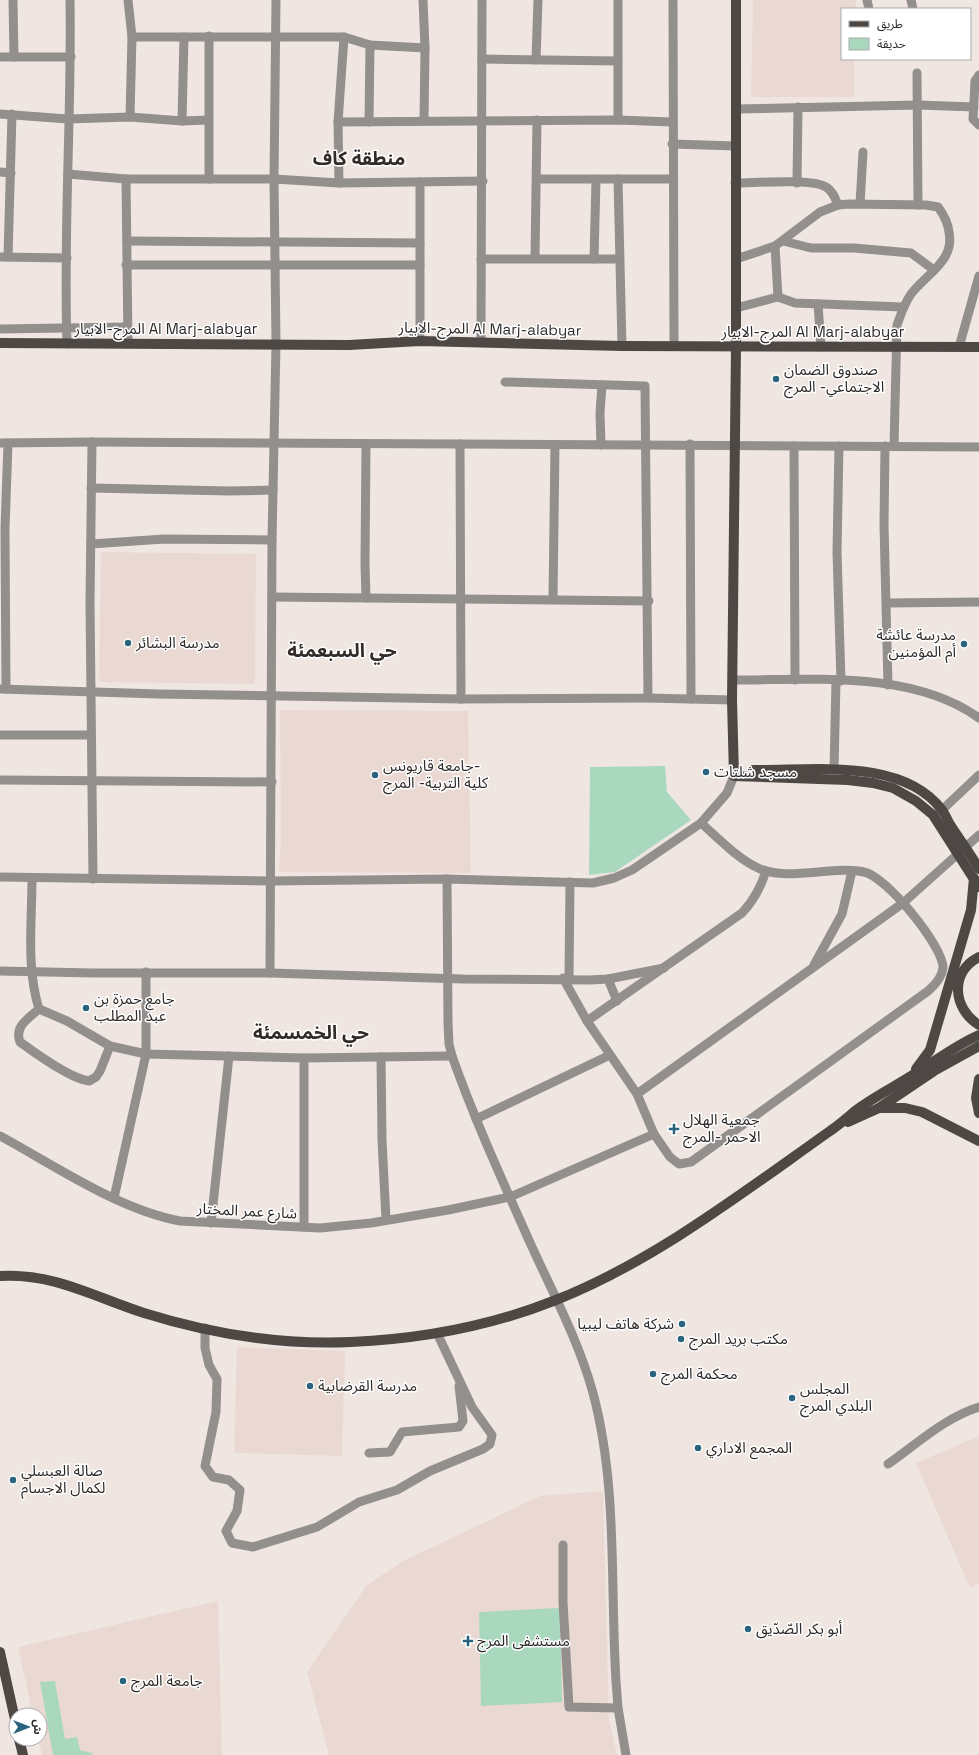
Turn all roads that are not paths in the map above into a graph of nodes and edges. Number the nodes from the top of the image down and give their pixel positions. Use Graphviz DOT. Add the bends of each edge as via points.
graph roads {
  1 [pos="13,0"];
  2 [pos="70,0"];
  3 [pos="128,0"];
  4 [pos="276,0"];
  5 [pos="423,0"];
  6 [pos="482,0"];
  7 [pos="538,0"];
  8 [pos="618,0"];
  9 [pos="673,0"];
  10 [pos="736,0"];
  11 [pos="209,36"];
  12 [pos="132,37"];
  13 [pos="184,37"];
  14 [pos="275,37"];
  15 [pos="344,37"];
  16 [pos="370,45"];
  17 [pos="424,48"];
  18 [pos="0,56"];
  19 [pos="14,56"];
  20 [pos="71,57"];
  21 [pos="482,59"];
  22 [pos="536,60"];
  23 [pos="618,61"];
  24 [pos="917,73"];
  25 [pos="979,75"];
  26 [pos="918,105"];
  27 [pos="798,107"];
  28 [pos="974,107"];
  29 [pos="736,109"];
  30 [pos="0,114"];
  31 [pos="12,114"];
  32 [pos="130,117"];
  33 [pos="68,119"];
  34 [pos="208,120"];
  35 [pos="483,120"];
  36 [pos="537,120"];
  37 [pos="618,120"];
  38 [pos="182,121"];
  39 [pos="424,121"];
  40 [pos="338,122"];
  41 [pos="369,122"];
  42 [pos="672,122"];
  43 [pos="979,125"];
  44 [pos="672,144"];
  45 [pos="736,146"];
  46 [pos="863,152"];
  47 [pos="0,172"];
  48 [pos="10,173"];
  49 [pos="68,174"];
  50 [pos="672,178"];
  51 [pos="126,179"];
  52 [pos="209,179"];
  53 [pos="274,179"];
  54 [pos="537,179"];
  55 [pos="618,179"];
  56 [pos="596,180"];
  57 [pos="483,181"];
  58 [pos="420,182"];
  59 [pos="735,183"];
  60 [pos="797,183"];
  61 [pos="339,184"];
  62 [pos="860,204"];
  63 [pos="838,205"];
  64 [pos="918,205"];
  65 [pos="127,241"];
  66 [pos="275,242"];
  67 [pos="420,243"];
  68 [pos="779,244"];
  69 [pos="4,257"];
  70 [pos="67,258"];
  71 [pos="481,258"];
  72 [pos="535,258"];
  73 [pos="594,259"];
  74 [pos="618,259"];
  75 [pos="736,259"];
  76 [pos="274,264"];
  77 [pos="126,265"];
  78 [pos="420,265"];
  79 [pos="934,270"];
  80 [pos="979,276"];
  81 [pos="778,297"];
  82 [pos="818,304"];
  83 [pos="903,307"];
  84 [pos="736,308"];
  85 [pos="127,326"];
  86 [pos="67,328"];
  87 [pos="0,329"];
  88 [pos="420,341"];
  89 [pos="481,342"];
  90 [pos="0,343"];
  91 [pos="67,344"];
  92 [pos="128,344"];
  93 [pos="276,344"];
  94 [pos="622,346"];
  95 [pos="674,346"];
  96 [pos="736,347"];
  97 [pos="821,347"];
  98 [pos="895,347"];
  99 [pos="959,347"];
  100 [pos="979,347"];
  101 [pos="505,382"];
  102 [pos="602,384"];
  103 [pos="92,442"];
  104 [pos="4,443"];
  105 [pos="273,444"];
  106 [pos="366,444"];
  107 [pos="460,444"];
  108 [pos="646,444"];
  109 [pos="690,444"];
  110 [pos="555,445"];
  111 [pos="601,445"];
  112 [pos="735,445"];
  113 [pos="794,446"];
  114 [pos="839,446"];
  115 [pos="889,446"];
  116 [pos="979,447"];
  117 [pos="92,488"];
  118 [pos="273,490"];
  119 [pos="272,540"];
  120 [pos="91,544"];
  121 [pos="272,597"];
  122 [pos="366,598"];
  123 [pos="460,598"];
  124 [pos="553,599"];
  125 [pos="649,600"];
  126 [pos="979,602"];
  127 [pos="887,603"];
  128 [pos="733,680"];
  129 [pos="796,680"];
  130 [pos="839,681"];
  131 [pos="888,684"];
  132 [pos="3,689"];
  133 [pos="91,691"];
  134 [pos="271,695"];
  135 [pos="648,698"];
  136 [pos="461,699"];
  137 [pos="690,699"];
  138 [pos="732,700"];
  139 [pos="979,718"];
  140 [pos="0,735"];
  141 [pos="91,735"];
  142 [pos="834,770"];
  143 [pos="733,773"];
  144 [pos="979,774"];
  145 [pos="91,779"];
  146 [pos="0,780"];
  147 [pos="272,782"];
  148 [pos="942,810"];
  149 [pos="933,816"];
  150 [pos="700,823"];
  151 [pos="979,835"];
  152 [pos="962,851"];
  153 [pos="766,871"];
  154 [pos="852,871"];
  155 [pos="0,877"];
  156 [pos="32,878"];
  157 [pos="977,878"];
  158 [pos="93,879"];
  159 [pos="447,879"];
  160 [pos="271,881"];
  161 [pos="570,882"];
  162 [pos="903,903"];
  163 [pos="979,957"];
  164 [pos="664,968"];
  165 [pos="811,970"];
  166 [pos="0,971"];
  167 [pos="31,971"];
  168 [pos="146,972"];
  169 [pos="270,973"];
  170 [pos="447,977"];
  171 [pos="566,978"];
  172 [pos="608,979"];
  173 [pos="617,1001"];
  174 [pos="39,1009"];
  175 [pos="587,1021"];
  176 [pos="979,1025"];
  177 [pos="979,1036"];
  178 [pos="110,1046"];
  179 [pos="979,1046"];
  180 [pos="146,1054"];
  181 [pos="610,1055"];
  182 [pos="229,1056"];
  183 [pos="452,1056"];
  184 [pos="381,1057"];
  185 [pos="304,1058"];
  186 [pos="979,1079"];
  187 [pos="901,1083"];
  188 [pos="637,1094"];
  189 [pos="879,1108"];
  190 [pos="979,1113"];
  191 [pos="476,1120"];
  192 [pos="837,1127"];
  193 [pos="654,1134"];
  194 [pos="0,1136"];
  195 [pos="979,1141"];
  196 [pos="510,1197"];
  197 [pos="114,1198"];
  198 [pos="386,1220"];
  199 [pos="211,1223"];
  200 [pos="304,1228"];
  201 [pos="0,1276"];
  202 [pos="558,1300"];
  203 [pos="205,1328"];
  204 [pos="437,1333"];
  205 [pos="459,1380"];
  206 [pos="979,1407"];
  207 [pos="369,1453"];
  208 [pos="888,1464"];
  209 [pos="563,1545"];
  210 [pos="0,1652"];
  211 [pos="2,1673"];
  212 [pos="11,1707"];
  213 [pos="618,1708"];
  214 [pos="626,1755"];
  1 -- 19 [label="street"];
  2 -- 20 [label="street"];
  3 -- 12 [label="street"];
  4 -- 14 [label="street"];
  5 -- 17 [label="street"];
  6 -- 21 [label="street"];
  7 -- 22 [label="street"];
  8 -- 23 [label="street"];
  9 -- 42 [label="street"];
  10 -- 29 [label="main road"];
  11 -- 13 [label="street"];
  11 -- 14 [label="street"];
  11 -- 34 [label="street"];
  12 -- 13 [label="street"];
  12 -- 32 [label="street"];
  13 -- 38 [label="street"];
  14 -- 15 [label="street"];
  14 -- 53 [label="street"];
  15 -- 16 [label="street"];
  15 -- 40 [label="street"];
  16 -- 17 [label="street"];
  16 -- 41 [label="street"];
  17 -- 39 [label="street"];
  18 -- 19 [label="street"];
  19 -- 20 [label="street"];
  20 -- 33 [label="street"];
  21 -- 22 [label="street"];
  21 -- 35 [label="street"];
  22 -- 23 [label="street"];
  23 -- 37 [label="street"];
  24 -- 26 [label="street"];
  25 -- 28 [label="street" via="975,81"];
  26 -- 27 [label="street"];
  26 -- 28 [label="street"];
  26 -- 64 [label="street"];
  27 -- 29 [label="street"];
  27 -- 60 [label="street"];
  28 -- 43 [label="street" via="973,119"];
  29 -- 45 [label="main road"];
  30 -- 31 [label="street"];
  31 -- 33 [label="street"];
  31 -- 48 [label="street"];
  32 -- 33 [label="street"];
  32 -- 38 [label="street"];
  33 -- 49 [label="street"];
  34 -- 38 [label="street"];
  34 -- 52 [label="street"];
  35 -- 36 [label="street"];
  35 -- 39 [label="street"];
  35 -- 57 [label="street"];
  36 -- 37 [label="street"];
  36 -- 54 [label="street"];
  37 -- 42 [label="street"];
  39 -- 41 [label="street"];
  40 -- 41 [label="street"];
  40 -- 61 [label="street"];
  42 -- 44 [label="street"];
  44 -- 45 [label="street"];
  44 -- 50 [label="street"];
  45 -- 59 [label="main road"];
  46 -- 62 [label="street"];
  47 -- 48 [label="street"];
  48 -- 69 [label="street"];
  49 -- 51 [label="street"];
  49 -- 70 [label="street"];
  50 -- 55 [label="street"];
  50 -- 95 [label="street"];
  51 -- 52 [label="street"];
  51 -- 65 [label="street"];
  52 -- 53 [label="street"];
  53 -- 61 [label="street"];
  53 -- 66 [label="street"];
  54 -- 56 [label="street"];
  54 -- 72 [label="street"];
  55 -- 56 [label="street"];
  55 -- 74 [label="street"];
  56 -- 73 [label="street"];
  57 -- 58 [label="street"];
  57 -- 71 [label="street"];
  58 -- 61 [label="street"];
  58 -- 67 [label="street"];
  59 -- 60 [label="street"];
  59 -- 75 [label="main road"];
  60 -- 63 [label="street" via="812,183 826,187 834,194"];
  62 -- 63 [label="street"];
  62 -- 64 [label="street"];
  63 -- 68 [label="street" via="820,212"];
  64 -- 79 [label="street" via="938,207 948,223 950,246 943,261"];
  65 -- 66 [label="street"];
  65 -- 77 [label="street"];
  66 -- 67 [label="street"];
  66 -- 76 [label="street"];
  67 -- 78 [label="street"];
  68 -- 75 [label="street"];
  68 -- 79 [label="street" via="911,253"];
  68 -- 81 [label="street"];
  69 -- 70 [label="street"];
  70 -- 86 [label="street"];
  71 -- 72 [label="street"];
  71 -- 89 [label="street"];
  72 -- 73 [label="street"];
  73 -- 74 [label="street"];
  74 -- 94 [label="street"];
  75 -- 84 [label="main road"];
  76 -- 77 [label="street"];
  76 -- 78 [label="street"];
  76 -- 93 [label="street"];
  77 -- 85 [label="street"];
  78 -- 88 [label="street"];
  79 -- 83 [label="street" via="912,293"];
  80 -- 99 [label="street"];
  81 -- 82 [label="street" via="795,303"];
  81 -- 84 [label="street"];
  82 -- 83 [label="street"];
  82 -- 97 [label="street"];
  83 -- 98 [label="street" via="897,325"];
  84 -- 96 [label="main road"];
  85 -- 86 [label="street"];
  85 -- 92 [label="street"];
  86 -- 87 [label="street"];
  86 -- 91 [label="street"];
  88 -- 89 [label="main road, المرج-الابيار Al Marj-alabyar"];
  88 -- 93 [label="main road, المرج-الابيار Al Marj-alabyar" via="349,345"];
  89 -- 94 [label="main road, المرج-الابيار Al Marj-alabyar"];
  90 -- 91 [label="main road, المرج-الابيار Al Marj-alabyar"];
  91 -- 92 [label="main road, المرج-الابيار Al Marj-alabyar"];
  92 -- 93 [label="main road, المرج-الابيار Al Marj-alabyar"];
  93 -- 105 [label="street"];
  94 -- 95 [label="main road, المرج-الابيار Al Marj-alabyar"];
  95 -- 96 [label="main road, المرج-الابيار Al Marj-alabyar"];
  96 -- 97 [label="main road, المرج-الابيار Al Marj-alabyar"];
  96 -- 112 [label="main road"];
  97 -- 98 [label="main road, المرج-الابيار Al Marj-alabyar"];
  98 -- 99 [label="main road, المرج-الابيار Al Marj-alabyar"];
  98 -- 115 [label="street"];
  99 -- 100 [label="main road, المرج-الابيار Al Marj-alabyar"];
  101 -- 102 [label="street"];
  102 -- 108 [label="street" via="645,386"];
  102 -- 111 [label="street"];
  103 -- 104 [label="street"];
  103 -- 105 [label="street"];
  103 -- 117 [label="street"];
  104 -- 132 [label="street"];
  105 -- 106 [label="street"];
  105 -- 118 [label="street"];
  106 -- 107 [label="street"];
  106 -- 122 [label="street"];
  107 -- 110 [label="street"];
  107 -- 123 [label="street"];
  108 -- 109 [label="street"];
  108 -- 111 [label="street"];
  108 -- 125 [label="street"];
  109 -- 112 [label="street"];
  109 -- 137 [label="street"];
  110 -- 111 [label="street"];
  110 -- 124 [label="street"];
  112 -- 113 [label="street"];
  112 -- 128 [label="main road"];
  113 -- 114 [label="street"];
  113 -- 129 [label="street"];
  114 -- 115 [label="street"];
  114 -- 130 [label="street"];
  115 -- 116 [label="street"];
  115 -- 127 [label="street" via="884,525"];
  117 -- 118 [label="street"];
  117 -- 120 [label="street"];
  118 -- 119 [label="street"];
  119 -- 120 [label="street" via="164,539"];
  119 -- 121 [label="street"];
  120 -- 133 [label="street"];
  121 -- 122 [label="street"];
  121 -- 134 [label="street"];
  122 -- 123 [label="street"];
  123 -- 124 [label="street"];
  123 -- 136 [label="street"];
  124 -- 125 [label="street"];
  125 -- 135 [label="street"];
  126 -- 127 [label="street"];
  127 -- 131 [label="street"];
  128 -- 129 [label="street"];
  128 -- 138 [label="main road"];
  129 -- 130 [label="street"];
  130 -- 131 [label="street"];
  130 -- 142 [label="street"];
  131 -- 139 [label="street" via="918,690 946,700"];
  132 -- 133 [label="street"];
  133 -- 134 [label="street"];
  133 -- 141 [label="street"];
  134 -- 136 [label="street"];
  134 -- 147 [label="street"];
  135 -- 136 [label="street"];
  135 -- 137 [label="street"];
  137 -- 138 [label="street"];
  138 -- 143 [label="main road"];
  140 -- 141 [label="street"];
  141 -- 145 [label="street"];
  142 -- 143 [label="main road"];
  142 -- 148 [label="main road" via="888,775 914,787"];
  143 -- 149 [label="main road" via="873,783 893,788 916,801"];
  143 -- 150 [label="street" via="727,793"];
  144 -- 148 [label="street"];
  145 -- 146 [label="street"];
  145 -- 147 [label="street"];
  145 -- 158 [label="street"];
  147 -- 160 [label="street"];
  148 -- 149 [label="street"];
  148 -- 152 [label="main road"];
  149 -- 152 [label="main road"];
  150 -- 153 [label="street" via="744,860"];
  150 -- 161 [label="street" via="650,858 614,878 593,883"];
  151 -- 152 [label="street"];
  152 -- 157 [label="main road"];
  152 -- 162 [label="street"];
  153 -- 154 [label="street"];
  153 -- 164 [label="street" via="758,891 742,913"];
  154 -- 162 [label="street" via="872,874"];
  154 -- 165 [label="street" via="842,914"];
  155 -- 156 [label="street"];
  156 -- 158 [label="street"];
  156 -- 167 [label="street"];
  157 -- 187 [label="main road" via="970,917 930,1050"];
  158 -- 160 [label="street"];
  159 -- 160 [label="street"];
  159 -- 161 [label="street"];
  159 -- 170 [label="street"];
  160 -- 169 [label="street"];
  161 -- 171 [label="street"];
  162 -- 165 [label="street"];
  162 -- 193 [label="street" via="942,958 943,970 938,981 928,991 691,1162 679,1164 674,1161"];
  163 -- 176 [label="main road" via="967,966 961,975 958,995 965,1014"];
  164 -- 172 [label="street"];
  164 -- 173 [label="street"];
  165 -- 188 [label="street"];
  166 -- 167 [label="street"];
  167 -- 168 [label="street"];
  167 -- 174 [label="street"];
  168 -- 169 [label="street"];
  168 -- 180 [label="street"];
  169 -- 170 [label="street"];
  170 -- 171 [label="street"];
  170 -- 183 [label="street"];
  171 -- 172 [label="street"];
  171 -- 175 [label="street"];
  172 -- 173 [label="street"];
  173 -- 175 [label="street"];
  174 -- 178 [label="street" via="67,1021"];
  174 -- 178 [label="street" via="21,1027 18,1034 20,1042 78,1078 89,1081 96,1077"];
  175 -- 181 [label="street"];
  177 -- 187 [label="main road"];
  178 -- 180 [label="street"];
  179 -- 189 [label="main road" via="934,1071"];
  180 -- 182 [label="street"];
  180 -- 197 [label="street"];
  181 -- 188 [label="street"];
  181 -- 191 [label="street"];
  182 -- 185 [label="street"];
  182 -- 199 [label="street"];
  183 -- 184 [label="street"];
  183 -- 191 [label="street"];
  184 -- 185 [label="street"];
  184 -- 198 [label="street"];
  185 -- 200 [label="street"];
  186 -- 190 [label="main road" via="976,1098"];
  187 -- 192 [label="main road" via="856,1110"];
  188 -- 193 [label="street"];
  189 -- 192 [label="main road"];
  189 -- 195 [label="main road" via="905,1108 922,1112"];
  191 -- 196 [label="street"];
  192 -- 202 [label="main road" via="745,1192 659,1247"];
  193 -- 196 [label="street, شارع عمر المختار"];
  194 -- 197 [label="street, شارع عمر المختار"];
  196 -- 198 [label="street, شارع عمر المختار"];
  196 -- 202 [label="street"];
  197 -- 199 [label="street, شارع عمر المختار" via="164,1218"];
  198 -- 200 [label="street, شارع عمر المختار" via="346,1226"];
  199 -- 200 [label="street, شارع عمر المختار"];
  201 -- 203 [label="main road" via="29,1276 61,1282 146,1314"];
  202 -- 204 [label="main road" via="505,1318"];
  202 -- 213 [label="street" via="586,1372 600,1426 608,1493"];
  203 -- 204 [label="main road" via="253,1338 312,1342 390,1340"];
  203 -- 205 [label="street" via="205,1348 209,1365 217,1379 216,1412 205,1466 213,1477 229,1480 240,1490 237,1511 226,1531 232,1542 252,1547 317,1527 359,1502 397,1490 430,1471 488,1446 492,1436 472,1407"];
  204 -- 205 [label="street"];
  205 -- 207 [label="street" via="463,1421 459,1427 402,1432 390,1452"];
  206 -- 208 [label="street" via="948,1420"];
  209 -- 213 [label="street" via="563,1602 569,1707"];
  210 -- 211 [label="main road"];
  211 -- 212 [label="main road"];
  213 -- 214 [label="street"];
}
